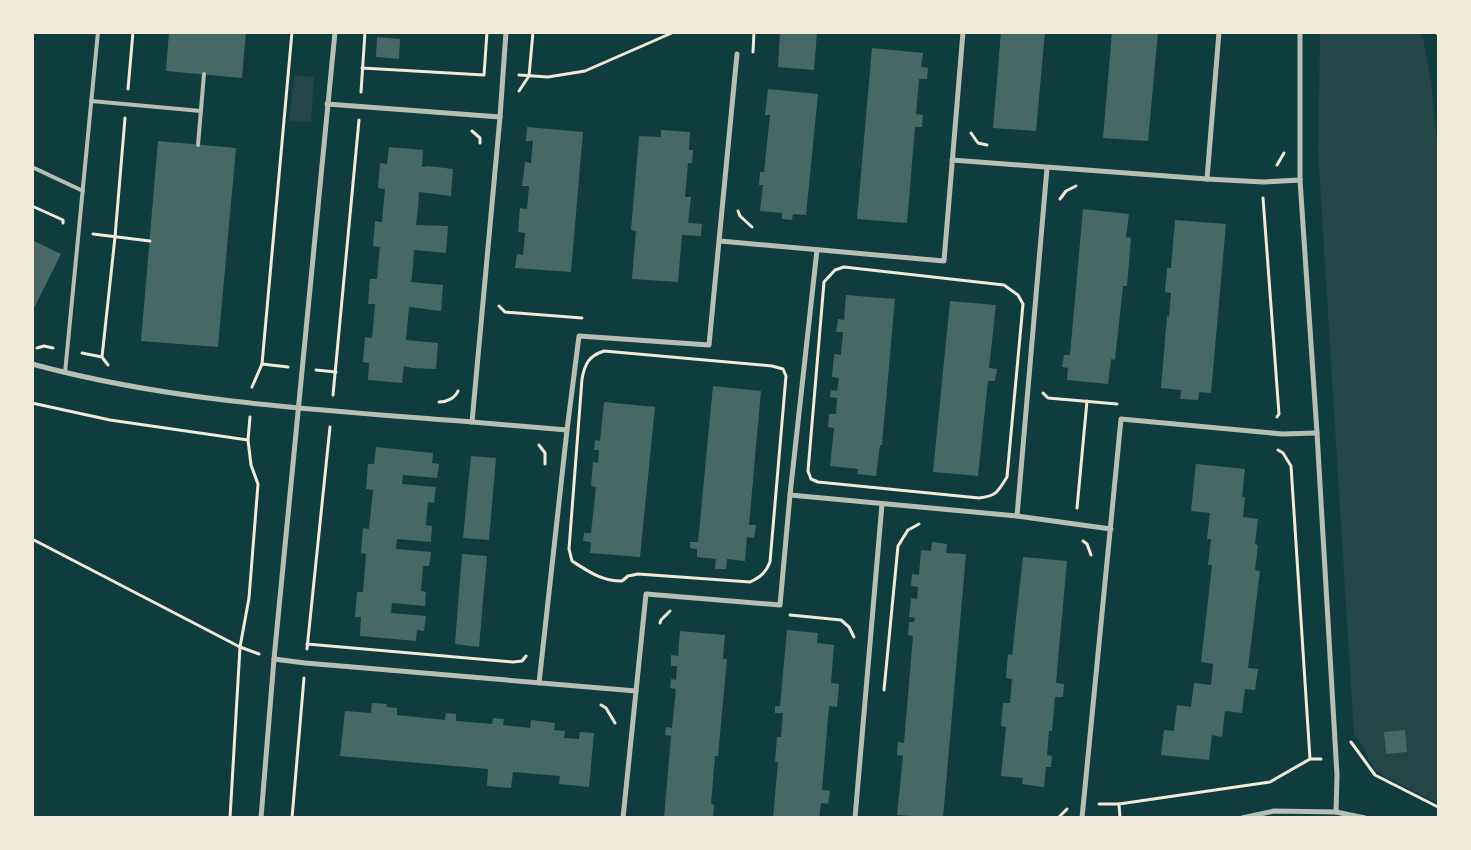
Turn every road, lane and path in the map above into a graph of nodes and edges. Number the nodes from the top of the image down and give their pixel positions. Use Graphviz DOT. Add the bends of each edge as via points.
graph roads {
  1 [pos="98,32"];
  2 [pos="133,32"];
  3 [pos="292,32"];
  4 [pos="335,32"];
  5 [pos="487,32"];
  6 [pos="506,32"];
  7 [pos="533,32"];
  8 [pos="674,32"];
  9 [pos="754,32"];
  10 [pos="963,32"];
  11 [pos="1219,32"];
  12 [pos="1300,32"];
  13 [pos="737,54"];
  14 [pos="752,58"];
  15 [pos="362,68"];
  16 [pos="204,74"];
  17 [pos="503,74"];
  18 [pos="529,76"];
  19 [pos="517,94"];
  20 [pos="92,101"];
  21 [pos="127,104"];
  22 [pos="327,104"];
  23 [pos="201,111"];
  24 [pos="500,117"];
  25 [pos="359,121"];
  26 [pos="369,122"];
  27 [pos="970,124"];
  28 [pos="464,128"];
  29 [pos="198,144"];
  30 [pos="989,145"];
  31 [pos="481,148"];
  32 [pos="1285,151"];
  33 [pos="952,160"];
  34 [pos="32,167"];
  35 [pos="1047,168"];
  36 [pos="1207,178"];
  37 [pos="1300,180"];
  38 [pos="1263,182"];
  39 [pos="1083,184"];
  40 [pos="83,191"];
  41 [pos="1058,202"];
  42 [pos="738,208"];
  43 [pos="760,228"];
  44 [pos="720,242"];
  45 [pos="817,250"];
  46 [pos="824,282"];
  47 [pos="498,304"];
  48 [pos="584,318"];
  49 [pos="32,347"];
  50 [pos="67,351"];
  51 [pos="604,351"];
  52 [pos="102,356"];
  53 [pos="32,364"];
  54 [pos="262,364"];
  55 [pos="109,366"];
  56 [pos="302,368"];
  57 [pos="336,372"];
  58 [pos="65,373"];
  59 [pos="244,386"];
  60 [pos="253,387"];
  61 [pos="459,388"];
  62 [pos="1041,391"];
  63 [pos="433,401"];
  64 [pos="1087,401"];
  65 [pos="32,403"];
  66 [pos="251,403"];
  67 [pos="1127,405"];
  68 [pos="298,408"];
  69 [pos="1276,418"];
  70 [pos="472,422"];
  71 [pos="330,427"];
  72 [pos="340,428"];
  73 [pos="567,430"];
  74 [pos="1317,433"];
  75 [pos="248,440"];
  76 [pos="533,442"];
  77 [pos="1291,466"];
  78 [pos="545,470"];
  79 [pos="790,495"];
  80 [pos="882,504"];
  81 [pos="1077,508"];
  82 [pos="1017,516"];
  83 [pos="923,524"];
  84 [pos="1111,529"];
  85 [pos="1078,537"];
  86 [pos="32,539"];
  87 [pos="1092,559"];
  88 [pos="671,610"];
  89 [pos="783,614"];
  90 [pos="841,620"];
  91 [pos="659,626"];
  92 [pos="307,644"];
  93 [pos="240,647"];
  94 [pos="528,654"];
  95 [pos="274,659"];
  96 [pos="304,679"];
  97 [pos="312,679"];
  98 [pos="540,683"];
  99 [pos="636,691"];
  100 [pos="884,694"];
  101 [pos="600,704"];
  102 [pos="617,727"];
  103 [pos="1348,738"];
  104 [pos="1310,759"];
  105 [pos="1336,759"];
  106 [pos="1362,759"];
  107 [pos="1120,804"];
  108 [pos="1438,807"];
  109 [pos="1336,812"];
  110 [pos="230,818"];
  111 [pos="261,818"];
  112 [pos="623,818"];
  113 [pos="855,818"];
  114 [pos="1082,818"];
  115 [pos="1242,818"];
  116 [pos="1365,818"];
  1 -- 20 [label="lane"];
  2 -- 21 [label="path"];
  3 -- 54 [label="path"];
  4 -- 22 [label="street"];
  5 -- 15 [label="path" via="484,75"];
  6 -- 17 [label="street"];
  7 -- 18 [label="path"];
  8 -- 18 [label="path" via="585,71 548,77"];
  9 -- 14 [label="path"];
  10 -- 33 [label="street"];
  11 -- 36 [label="street"];
  12 -- 37 [label="street"];
  13 -- 44 [label="street"];
  16 -- 23 [label="lane"];
  17 -- 18 [label="path"];
  17 -- 24 [label="street"];
  18 -- 19 [label="path"];
  20 -- 21 [label="lane"];
  20 -- 40 [label="lane"];
  21 -- 23 [label="lane"];
  21 -- 52 [label="path"];
  22 -- 24 [label="street"];
  22 -- 56 [label="street"];
  23 -- 29 [label="lane"];
  24 -- 70 [label="street"];
  25 -- 26 [label="path"];
  27 -- 30 [label="path" via="978,143"];
  28 -- 31 [label="path" via="480,138"];
  32 -- 38 [label="path" via="1277,166 1264,172"];
  33 -- 35 [label="street"];
  33 -- 45 [label="street" via="944,261"];
  34 -- 40 [label="lane"];
  35 -- 36 [label="street"];
  35 -- 82 [label="street"];
  36 -- 38 [label="street"];
  37 -- 38 [label="street"];
  37 -- 74 [label="street"];
  38 -- 69 [label="path" via="1279,414"];
  39 -- 41 [label="path" via="1066,192"];
  40 -- 50 [label="lane"];
  42 -- 43 [label="path" via="740,216 750,227"];
  44 -- 45 [label="street"];
  44 -- 73 [label="street" via="709,345 579,336"];
  45 -- 79 [label="street"];
  46 -- 46 [label="path" via="808,471 811,479 979,498 992,496 1007,477 1023,304 1018,295 1004,285 844,267 835,270"];
  47 -- 48 [label="path" via="505,312"];
  49 -- 50 [label="path"];
  50 -- 52 [label="path"];
  50 -- 58 [label="lane"];
  51 -- 51 [label="path" via="783,369 786,376 770,562 760,578 750,582 638,574 628,576 622,582 609,581 572,561 569,549 582,378 588,360"];
  52 -- 55 [label="path"];
  53 -- 58 [label="street"];
  54 -- 56 [label="path"];
  54 -- 60 [label="path"];
  56 -- 57 [label="path"];
  56 -- 68 [label="street"];
  58 -- 66 [label="street" via="98,381"];
  59 -- 60 [label="path"];
  60 -- 66 [label="path"];
  61 -- 63 [label="path" via="450,400"];
  62 -- 64 [label="path" via="1048,398"];
  64 -- 67 [label="path"];
  64 -- 81 [label="path"];
  65 -- 75 [label="path" via="110,420"];
  66 -- 68 [label="street"];
  66 -- 75 [label="path"];
  68 -- 70 [label="street"];
  68 -- 95 [label="street"];
  70 -- 73 [label="street"];
  71 -- 72 [label="path"];
  73 -- 98 [label="street"];
  74 -- 84 [label="street" via="1282,434 1121,420"];
  74 -- 105 [label="street"];
  75 -- 93 [label="path" via="251,465 258,484 249,598"];
  76 -- 78 [label="path" via="541,445 545,453"];
  77 -- 104 [label="path"];
  79 -- 80 [label="street"];
  79 -- 99 [label="street" via="780,605 646,594"];
  80 -- 82 [label="street"];
  80 -- 113 [label="street"];
  82 -- 84 [label="street"];
  83 -- 100 [label="path" via="908,530 898,546"];
  84 -- 114 [label="street"];
  85 -- 87 [label="path" via="1087,544"];
  86 -- 93 [label="path"];
  88 -- 91 [label="path"];
  89 -- 90 [label="path"];
  92 -- 94 [label="path" via="513,662 522,661"];
  93 -- 95 [label="path"];
  93 -- 110 [label="path"];
  95 -- 98 [label="street"];
  95 -- 111 [label="street"];
  96 -- 97 [label="path"];
  98 -- 99 [label="street"];
  99 -- 112 [label="street"];
  101 -- 102 [label="path"];
  103 -- 106 [label="path"];
  104 -- 105 [label="path"];
  104 -- 107 [label="path" via="1270,782"];
  105 -- 106 [label="path"];
  105 -- 109 [label="street"];
  106 -- 108 [label="path" via="1375,775"];
  109 -- 115 [label="street" via="1274,811"];
  109 -- 116 [label="street"];
}
